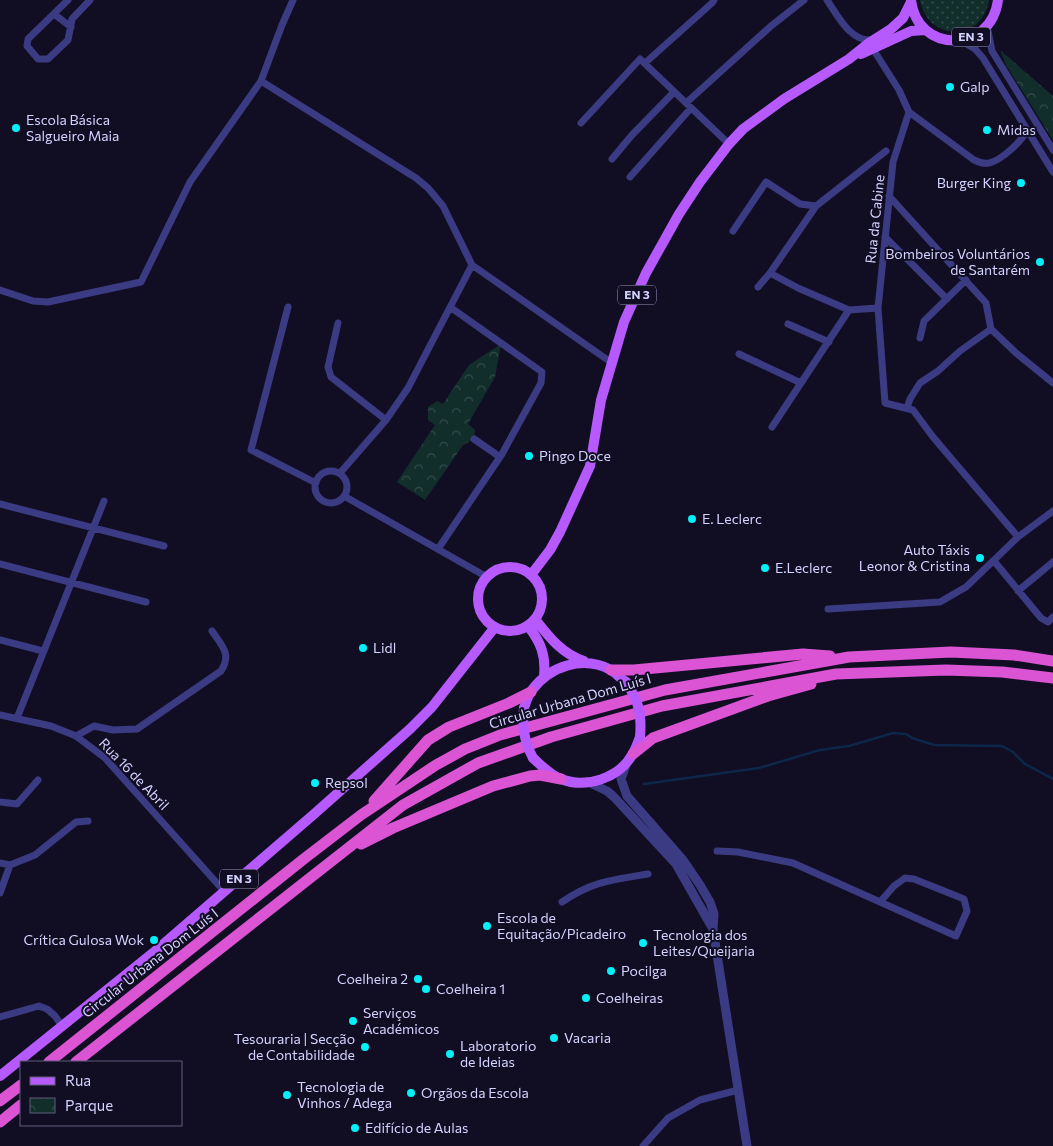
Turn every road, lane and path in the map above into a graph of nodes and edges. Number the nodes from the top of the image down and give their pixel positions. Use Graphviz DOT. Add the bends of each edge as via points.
graph roads {
  1 [pos="68,0"];
  2 [pos="90,0"];
  3 [pos="293,0"];
  4 [pos="714,0"];
  5 [pos="804,0"];
  6 [pos="827,0"];
  7 [pos="998,0"];
  8 [pos="911,1"];
  9 [pos="54,14"];
  10 [pos="987,26"];
  11 [pos="71,27"];
  12 [pos="926,30"];
  13 [pos="960,40"];
  14 [pos="874,44"];
  15 [pos="645,63"];
  16 [pos="261,81"];
  17 [pos="674,92"];
  18 [pos="688,106"];
  19 [pos="909,112"];
  20 [pos="581,123"];
  21 [pos="1028,130"];
  22 [pos="729,144"];
  23 [pos="1036,144"];
  24 [pos="1012,149"];
  25 [pos="1053,150"];
  26 [pos="886,151"];
  27 [pos="612,160"];
  28 [pos="1053,172"];
  29 [pos="630,177"];
  30 [pos="889,196"];
  31 [pos="816,206"];
  32 [pos="733,231"];
  33 [pos="885,237"];
  34 [pos="472,265"];
  35 [pos="770,273"];
  36 [pos="966,280"];
  37 [pos="758,287"];
  38 [pos="0,290"];
  39 [pos="947,299"];
  40 [pos="288,307"];
  41 [pos="450,307"];
  42 [pos="878,308"];
  43 [pos="849,310"];
  44 [pos="338,323"];
  45 [pos="788,324"];
  46 [pos="990,329"];
  47 [pos="920,338"];
  48 [pos="829,342"];
  49 [pos="739,354"];
  50 [pos="612,363"];
  51 [pos="801,383"];
  52 [pos="1053,383"];
  53 [pos="907,408"];
  54 [pos="386,420"];
  55 [pos="772,427"];
  56 [pos="474,439"];
  57 [pos="500,457"];
  58 [pos="340,473"];
  59 [pos="316,484"];
  60 [pos="344,496"];
  61 [pos="104,500"];
  62 [pos="0,504"];
  63 [pos="1053,511"];
  64 [pos="92,528"];
  65 [pos="1018,537"];
  66 [pos="164,546"];
  67 [pos="438,549"];
  68 [pos="994,561"];
  69 [pos="1053,562"];
  70 [pos="0,564"];
  71 [pos="531,575"];
  72 [pos="487,577"];
  73 [pos="72,583"];
  74 [pos="1018,591"];
  75 [pos="146,602"];
  76 [pos="828,609"];
  77 [pos="1053,617"];
  78 [pos="531,623"];
  79 [pos="495,626"];
  80 [pos="212,631"];
  81 [pos="0,640"];
  82 [pos="43,651"];
  83 [pos="849,657"];
  84 [pos="1053,661"];
  85 [pos="595,664"];
  86 [pos="611,670"];
  87 [pos="836,674"];
  88 [pos="544,676"];
  89 [pos="1053,678"];
  90 [pos="530,692"];
  91 [pos="0,714"];
  92 [pos="17,718"];
  93 [pos="76,736"];
  94 [pos="630,758"];
  95 [pos="561,779"];
  96 [pos="38,780"];
  97 [pos="588,782"];
  98 [pos="0,802"];
  99 [pos="361,815"];
  100 [pos="88,821"];
  101 [pos="662,843"];
  102 [pos="717,851"];
  103 [pos="339,856"];
  104 [pos="0,863"];
  105 [pos="10,865"];
  106 [pos="648,874"];
  107 [pos="224,891"];
  108 [pos="0,893"];
  109 [pos="562,902"];
  110 [pos="880,902"];
  111 [pos="0,1017"];
  112 [pos="62,1026"];
  113 [pos="50,1061"];
  114 [pos="77,1061"];
  115 [pos="0,1076"];
  116 [pos="20,1085"];
  117 [pos="738,1090"];
  118 [pos="0,1101"];
  119 [pos="20,1106"];
  120 [pos="0,1122"];
  121 [pos="643,1146"];
  122 [pos="747,1146"];
  1 -- 9 [label="street"];
  2 -- 11 [label="street" via="72,19"];
  3 -- 16 [label="street"];
  4 -- 15 [label="street"];
  5 -- 18 [label="street" via="771,26"];
  6 -- 14 [label="street" via="846,28"];
  7 -- 10 [label="main road, EN 3" via="996,13"];
  8 -- 12 [label="main road, EN 3" via="916,18"];
  8 -- 14 [label="main road, EN 3" via="903,18"];
  9 -- 11 [label="street"];
  9 -- 11 [label="street" via="28,39 27,46 38,59 48,59 68,40"];
  10 -- 13 [label="main road, EN 3" via="974,36"];
  10 -- 25 [label="street" via="992,51"];
  12 -- 13 [label="main road, EN 3" via="942,39"];
  12 -- 14 [label="main road, EN 3" via="911,31"];
  13 -- 21 [label="street" via="983,58"];
  14 -- 19 [label="street"];
  14 -- 22 [label="main road, EN 3" via="758,118"];
  15 -- 17 [label="street"];
  15 -- 20 [label="street" via="640,59"];
  16 -- 34 [label="street" via="428,188 442,206"];
  16 -- 38 [label="street" via="190,182 141,282 48,302 33,301"];
  17 -- 18 [label="street"];
  17 -- 27 [label="street"];
  18 -- 22 [label="street"];
  18 -- 29 [label="street"];
  19 -- 24 [label="street" via="974,160 990,163"];
  19 -- 30 [label="street, Rua da Cabine" via="895,155"];
  21 -- 23 [label="street"];
  21 -- 24 [label="street"];
  22 -- 50 [label="main road, EN 3" via="689,198 646,274 624,322"];
  23 -- 24 [label="street"];
  23 -- 28 [label="street"];
  26 -- 31 [label="street"];
  30 -- 33 [label="street, Rua da Cabine"];
  30 -- 36 [label="street"];
  31 -- 32 [label="street" via="800,204 766,182"];
  31 -- 35 [label="street"];
  33 -- 39 [label="street"];
  33 -- 42 [label="street, Rua da Cabine"];
  34 -- 41 [label="street"];
  34 -- 50 [label="street"];
  35 -- 37 [label="street"];
  35 -- 43 [label="street"];
  36 -- 39 [label="street"];
  36 -- 46 [label="street" via="986,303"];
  39 -- 47 [label="street" via="924,321"];
  40 -- 59 [label="street" via="251,450"];
  41 -- 54 [label="street" via="408,388"];
  41 -- 57 [label="street" via="542,372 541,383"];
  42 -- 43 [label="street"];
  42 -- 53 [label="street, Rua da Cabine" via="884,403"];
  43 -- 48 [label="street"];
  44 -- 54 [label="street" via="328,367 331,377"];
  45 -- 48 [label="street"];
  46 -- 52 [label="street"];
  46 -- 53 [label="street" via="920,383"];
  48 -- 51 [label="street"];
  49 -- 51 [label="street"];
  50 -- 71 [label="main road, EN 3" via="601,400 590,466 560,532"];
  51 -- 55 [label="street"];
  53 -- 65 [label="street" via="913,410"];
  54 -- 58 [label="street"];
  56 -- 57 [label="street"];
  57 -- 67 [label="street"];
  58 -- 59 [label="street" via="325,472"];
  58 -- 60 [label="street" via="347,486"];
  59 -- 60 [label="street" via="317,494 324,501 335,502"];
  60 -- 67 [label="street"];
  61 -- 64 [label="street"];
  62 -- 64 [label="street"];
  63 -- 65 [label="street"];
  64 -- 66 [label="street"];
  64 -- 73 [label="street"];
  65 -- 68 [label="street"];
  67 -- 72 [label="street"];
  68 -- 74 [label="street"];
  68 -- 76 [label="street" via="966,587 940,602"];
  69 -- 74 [label="street"];
  70 -- 73 [label="street"];
  71 -- 72 [label="main road" via="517,567 506,567"];
  71 -- 78 [label="main road" via="541,588 542,599 541,610"];
  72 -- 79 [label="main road" via="480,591 480,608 484,617"];
  73 -- 75 [label="street"];
  73 -- 82 [label="street"];
  74 -- 77 [label="street" via="1041,618 1048,622"];
  78 -- 79 [label="main road" via="509,631"];
  78 -- 85 [label="main road" via="573,658"];
  78 -- 88 [label="main road" via="542,645"];
  79 -- 107 [label="main road, EN 3" via="432,706 410,728"];
  80 -- 93 [label="street" via="226,653 226,664 221,671 137,729 113,730 94,726"];
  81 -- 82 [label="street"];
  82 -- 92 [label="street"];
  83 -- 84 [label="highway, Circular Urbana Dom Luís I" via="951,652 1014,655"];
  83 -- 86 [label="highway" via="803,654"];
  83 -- 99 [label="highway, Circular Urbana Dom Luís I" via="665,690 500,735 436,765"];
  85 -- 86 [label="main road"];
  85 -- 88 [label="main road" via="559,667"];
  86 -- 94 [label="main road, bridge" via="626,682 641,717 640,737"];
  87 -- 89 [label="highway, Circular Urbana Dom Luís I" via="946,670"];
  87 -- 94 [label="highway" via="653,738"];
  87 -- 103 [label="highway, Circular Urbana Dom Luís I" via="662,706 551,736 478,763 403,805"];
  88 -- 90 [label="main road"];
  90 -- 95 [label="main road, bridge" via="522,725 525,742 533,758"];
  90 -- 99 [label="highway" via="449,727 428,740"];
  91 -- 92 [label="street, Rua 16 de Abril"];
  92 -- 93 [label="street, Rua 16 de Abril"];
  93 -- 107 [label="street, Rua 16 de Abril" via="117,770"];
  94 -- 97 [label="main road" via="610,776"];
  94 -- 101 [label="street" via="621,779 624,789"];
  95 -- 97 [label="main road"];
  95 -- 103 [label="highway" via="530,776 493,786 393,828"];
  96 -- 98 [label="street" via="17,804"];
  97 -- 101 [label="street" via="607,791 636,822"];
  99 -- 113 [label="highway, Circular Urbana Dom Luís I"];
  100 -- 105 [label="street" via="76,822 36,855"];
  101 -- 117 [label="street" via="710,902 714,914"];
  102 -- 110 [label="street" via="793,863"];
  103 -- 114 [label="highway, Circular Urbana Dom Luís I"];
  104 -- 105 [label="street"];
  105 -- 108 [label="street"];
  106 -- 109 [label="street" via="588,886"];
  107 -- 112 [label="main road, EN 3" via="153,954"];
  110 -- 110 [label="street" via="956,936 967,911 964,899 905,878"];
  111 -- 112 [label="street" via="39,1006 47,1009"];
  112 -- 115 [label="main road, EN 3"];
  116 -- 118 [label="highway"];
  117 -- 121 [label="street" via="700,1100 668,1118"];
  117 -- 122 [label="street"];
  119 -- 120 [label="highway"];
}
